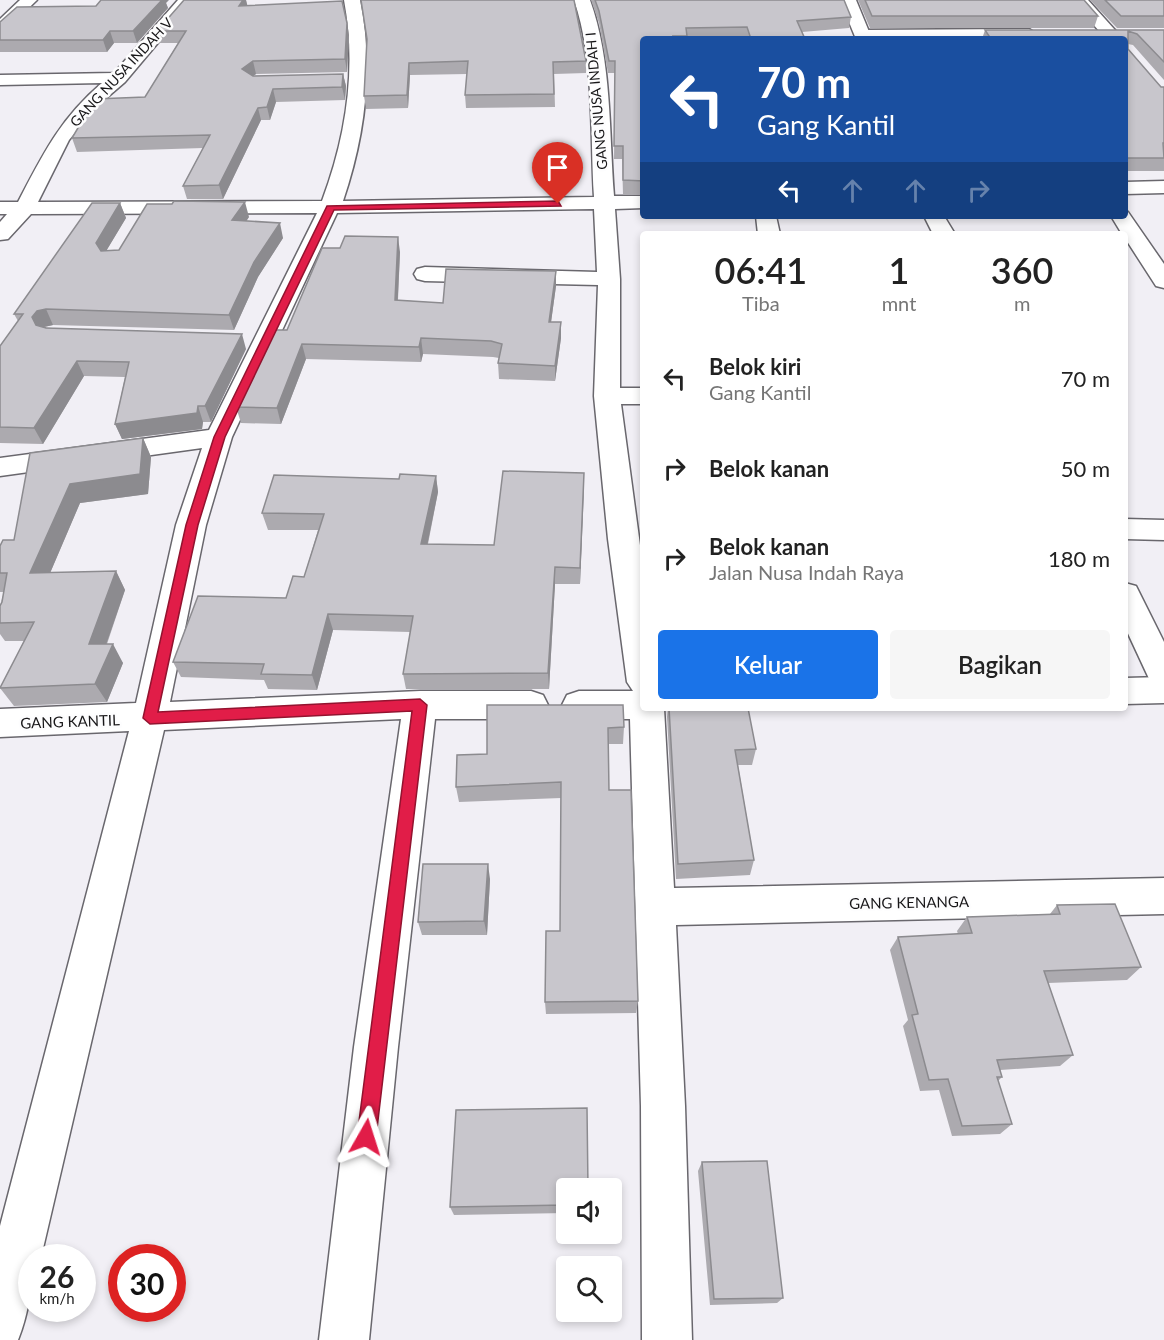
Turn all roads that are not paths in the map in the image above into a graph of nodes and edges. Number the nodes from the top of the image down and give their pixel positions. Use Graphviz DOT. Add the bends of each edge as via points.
graph roads {
  1 [pos="28,0"];
  2 [pos="186,0"];
  3 [pos="352,0"];
  4 [pos="582,0"];
  5 [pos="848,0"];
  6 [pos="1080,0"];
  7 [pos="0,27"];
  8 [pos="1041,34"];
  9 [pos="1088,34"];
  10 [pos="1132,34"];
  11 [pos="863,36"];
  12 [pos="922,36"];
  13 [pos="1105,36"];
  14 [pos="1112,36"];
  15 [pos="1119,36"];
  16 [pos="119,78"];
  17 [pos="334,79"];
  18 [pos="357,79"];
  19 [pos="0,80"];
  20 [pos="1164,187"];
  21 [pos="1128,188"];
  22 [pos="640,202"];
  23 [pos="604,203"];
  24 [pos="330,207"];
  25 [pos="0,208"];
  26 [pos="25,208"];
  27 [pos="145,208"];
  28 [pos="1124,219"];
  29 [pos="133,229"];
  30 [pos="0,234"];
  31 [pos="1155,252"];
  32 [pos="425,274"];
  33 [pos="609,279"];
  34 [pos="1164,281"];
  35 [pos="608,396"];
  36 [pos="640,396"];
  37 [pos="219,437"];
  38 [pos="0,467"];
  39 [pos="1128,529"];
  40 [pos="1164,530"];
  41 [pos="1128,600"];
  42 [pos="640,655"];
  43 [pos="1164,676"];
  44 [pos="1164,690"];
  45 [pos="1128,691"];
  46 [pos="420,705"];
  47 [pos="640,707"];
  48 [pos="645,711"];
  49 [pos="150,718"];
  50 [pos="0,723"];
  51 [pos="1164,896"];
  52 [pos="655,908"];
  53 [pos="0,1322"];
  54 [pos="344,1340"];
  55 [pos="667,1340"];
  1 -- 7 [label="street"];
  2 -- 16 [label="street, GANG NUSA INDAH V"];
  3 -- 18 [label="street" via="359,35"];
  4 -- 23 [label="street, GANG NUSA INDAH I" via="590,23 596,73"];
  5 -- 11 [label="street"];
  6 -- 14 [label="street"];
  8 -- 12 [label="street"];
  9 -- 13 [label="street"];
  10 -- 15 [label="street"];
  16 -- 19 [label="street"];
  16 -- 26 [label="street, GANG NUSA INDAH V" via="91,102 60,139"];
  17 -- 18 [label="street"];
  18 -- 24 [label="street" via="355,120 345,166"];
  20 -- 21 [label="street"];
  22 -- 23 [label="street"];
  23 -- 24 [label="street"];
  23 -- 33 [label="street, GANG NUSA INDAH I"];
  24 -- 27 [label="street"];
  24 -- 37 [label="street" via="252,340"];
  25 -- 26 [label="street"];
  26 -- 27 [label="street"];
  26 -- 30 [label="street, GANG NUSA INDAH V"];
  27 -- 29 [label="street"];
  28 -- 31 [label="street"];
  31 -- 34 [label="street"];
  32 -- 33 [label="street"];
  33 -- 35 [label="street, GANG NUSA INDAH I"];
  35 -- 36 [label="street"];
  35 -- 42 [label="street, GANG NUSA INDAH I"];
  37 -- 38 [label="street"];
  37 -- 49 [label="street" via="192,525"];
  39 -- 40 [label="street"];
  41 -- 43 [label="street"];
  44 -- 45 [label="street"];
  46 -- 47 [label="street, GANG KANTIL"];
  46 -- 49 [label="street, GANG KANTIL"];
  46 -- 54 [label="street" via="376,1047"];
  48 -- 52 [label="street"];
  49 -- 50 [label="street, GANG KANTIL"];
  49 -- 53 [label="street"];
  51 -- 52 [label="street, GANG KENANGA"];
  52 -- 55 [label="street"];
}
